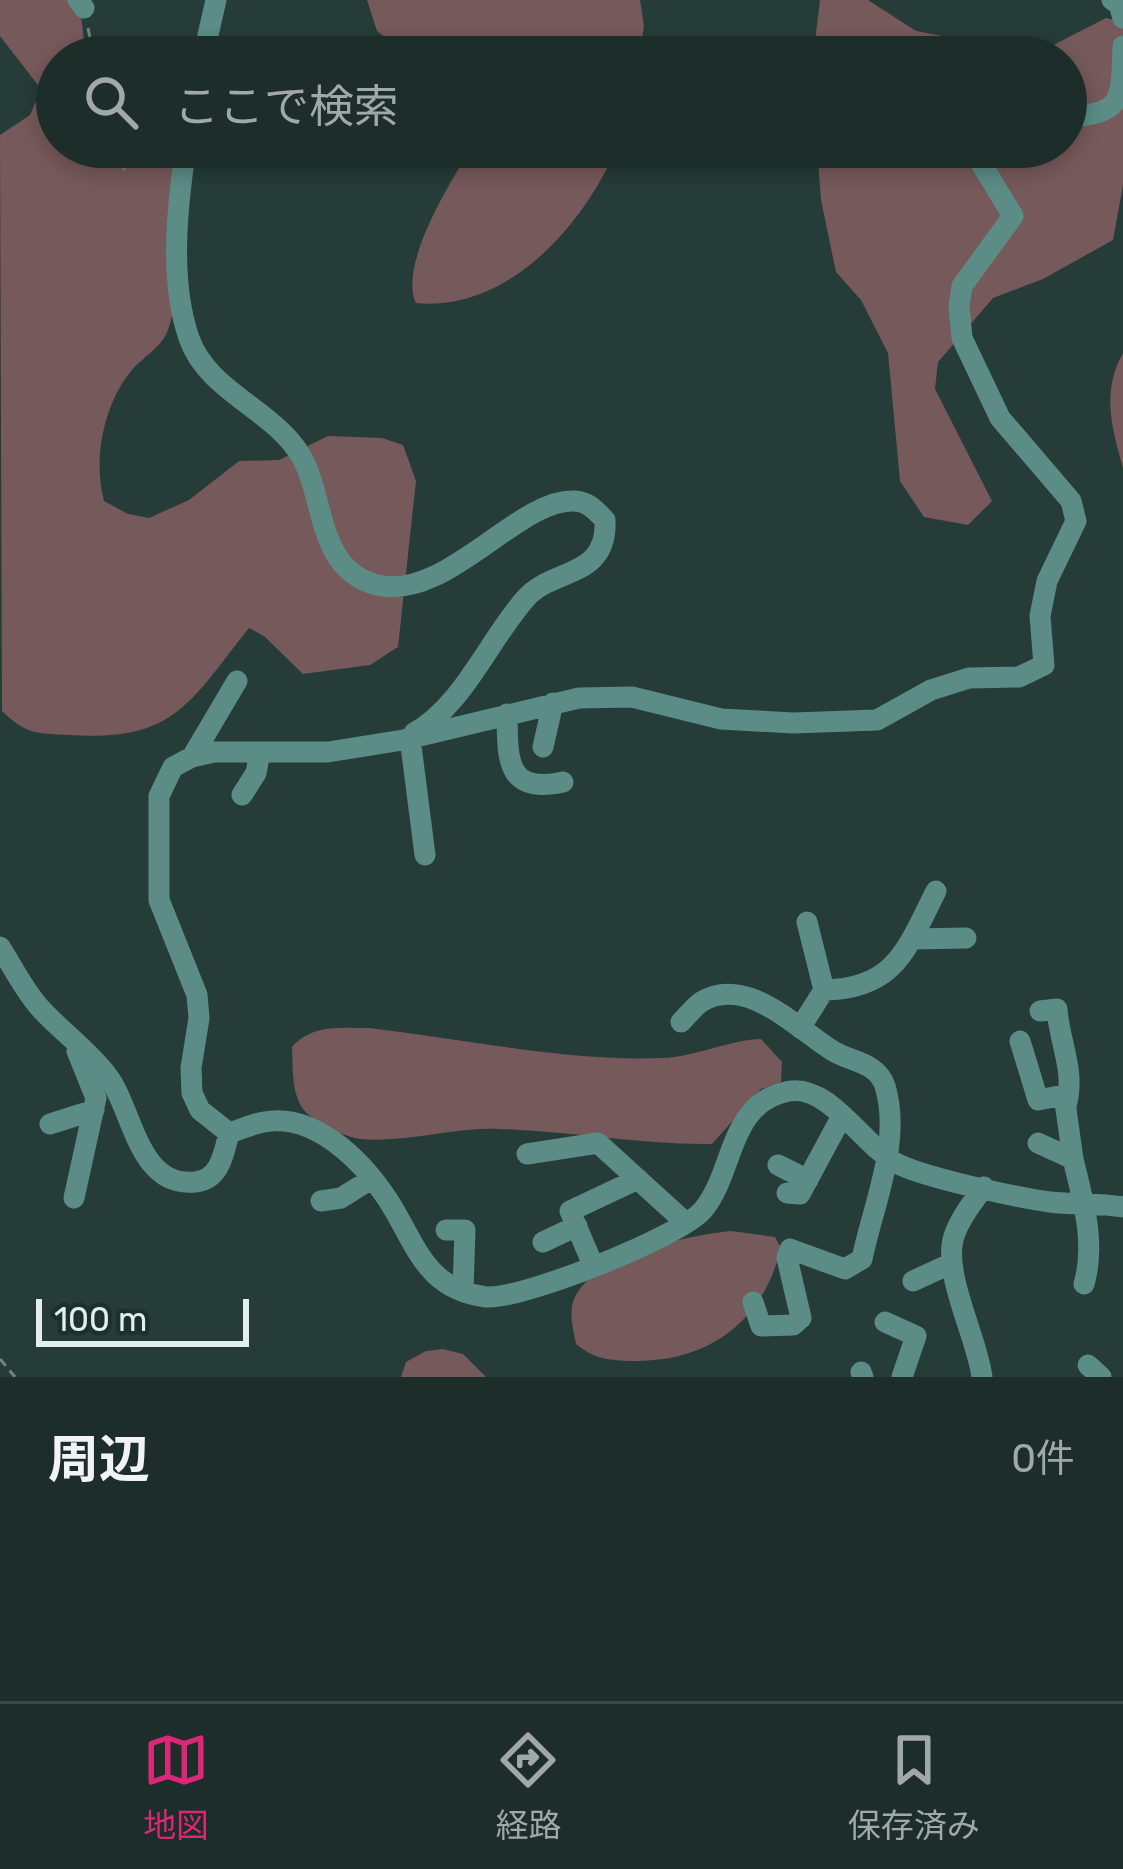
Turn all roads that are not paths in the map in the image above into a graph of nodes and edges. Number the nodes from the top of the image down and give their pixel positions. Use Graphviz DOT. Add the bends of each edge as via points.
graph roads {
  1 [pos="216,0"];
  2 [pos="1112,0"];
  3 [pos="1123,18"];
  4 [pos="208,36"];
  5 [pos="1123,46"];
  6 [pos="1087,115"];
  7 [pos="184,168"];
  8 [pos="984,168"];
  9 [pos="237,681"];
  10 [pos="553,703"];
  11 [pos="507,714"];
  12 [pos="407,739"];
  13 [pos="543,747"];
  14 [pos="260,752"];
  15 [pos="192,757"];
  16 [pos="563,782"];
  17 [pos="242,795"];
  18 [pos="425,855"];
  19 [pos="936,891"];
  20 [pos="807,922"];
  21 [pos="966,938"];
  22 [pos="912,939"];
  23 [pos="0,948"];
  24 [pos="824,990"];
  25 [pos="1040,1011"];
  26 [pos="681,1022"];
  27 [pos="800,1028"];
  28 [pos="73,1039"];
  29 [pos="1020,1041"];
  30 [pos="1066,1106"];
  31 [pos="94,1110"];
  32 [pos="842,1116"];
  33 [pos="267,1121"];
  34 [pos="50,1124"];
  35 [pos="229,1133"];
  36 [pos="1038,1143"];
  37 [pos="526,1154"];
  38 [pos="885,1154"];
  39 [pos="1073,1159"];
  40 [pos="778,1165"];
  41 [pos="365,1172"];
  42 [pos="638,1180"];
  43 [pos="808,1180"];
  44 [pos="984,1187"];
  45 [pos="216,1192"];
  46 [pos="787,1193"];
  47 [pos="327,1196"];
  48 [pos="74,1198"];
  49 [pos="1084,1204"];
  50 [pos="1123,1207"];
  51 [pos="686,1223"];
  52 [pos="577,1226"];
  53 [pos="446,1230"];
  54 [pos="543,1242"];
  55 [pos="950,1264"];
  56 [pos="593,1265"];
  57 [pos="913,1281"];
  58 [pos="1084,1284"];
  59 [pos="463,1291"];
  60 [pos="753,1302"];
  61 [pos="885,1322"];
  62 [pos="902,1377"];
  63 [pos="982,1377"];
  1 -- 4 [label="street"];
  2 -- 3 [label="street"];
  5 -- 6 [label="street" via="1121,99 1108,112"];
  7 -- 12 [label="street" via="177,243 190,344 216,378 295,447 330,547 350,569 377,585 435,576 552,504 590,505 605,520 598,552 529,593 477,668"];
  8 -- 10 [label="street" via="1013,216 962,286 962,338 1000,418 1070,501 1076,520 1047,580 1044,664 1019,676 931,689 878,721 721,718 632,697"];
  9 -- 15 [label="street"];
  10 -- 11 [label="street"];
  10 -- 13 [label="street"];
  11 -- 12 [label="street"];
  11 -- 16 [label="street" via="509,766 532,782"];
  12 -- 14 [label="street"];
  12 -- 18 [label="street"];
  14 -- 15 [label="street"];
  14 -- 17 [label="street"];
  15 -- 35 [label="street" via="172,767 159,796 159,900 197,995 192,1093"];
  19 -- 22 [label="street"];
  20 -- 24 [label="street"];
  21 -- 22 [label="street"];
  22 -- 24 [label="street" via="892,968 857,990"];
  23 -- 28 [label="street" via="37,1005"];
  24 -- 27 [label="street"];
  25 -- 30 [label="street" via="1057,1010"];
  26 -- 27 [label="street" via="701,1002 736,996 758,1000"];
  27 -- 38 [label="street" via="868,1065 884,1084"];
  28 -- 31 [label="street"];
  28 -- 35 [label="street" via="110,1078 144,1154 177,1182 212,1176"];
  29 -- 30 [label="street" via="1038,1100 1064,1096"];
  30 -- 39 [label="street"];
  31 -- 34 [label="street"];
  31 -- 48 [label="street"];
  32 -- 38 [label="street"];
  32 -- 43 [label="street"];
  32 -- 51 [label="street" via="820,1096 776,1095 742,1121 714,1195"];
  33 -- 35 [label="street"];
  33 -- 41 [label="street" via="318,1133"];
  33 -- 45 [label="street" via="267,1134 240,1146"];
  36 -- 39 [label="street"];
  37 -- 42 [label="street" via="598,1144"];
  38 -- 44 [label="street" via="899,1165"];
  38 -- 60 [label="street" via="862,1259 845,1269 790,1249 801,1318 793,1325 761,1326"];
  39 -- 49 [label="street"];
  40 -- 43 [label="street"];
  41 -- 47 [label="street" via="331,1203"];
  41 -- 59 [label="street" via="418,1259"];
  42 -- 51 [label="street"];
  42 -- 52 [label="street" via="570,1210"];
  43 -- 46 [label="street" via="800,1194"];
  44 -- 49 [label="street"];
  44 -- 55 [label="street" via="952,1239"];
  49 -- 50 [label="street"];
  49 -- 58 [label="street"];
  51 -- 56 [label="street"];
  52 -- 54 [label="street"];
  52 -- 56 [label="street"];
  53 -- 59 [label="street" via="465,1230"];
  55 -- 57 [label="street"];
  55 -- 63 [label="street"];
  56 -- 59 [label="street" via="528,1292 496,1298"];
  61 -- 62 [label="street" via="916,1336"];
}
